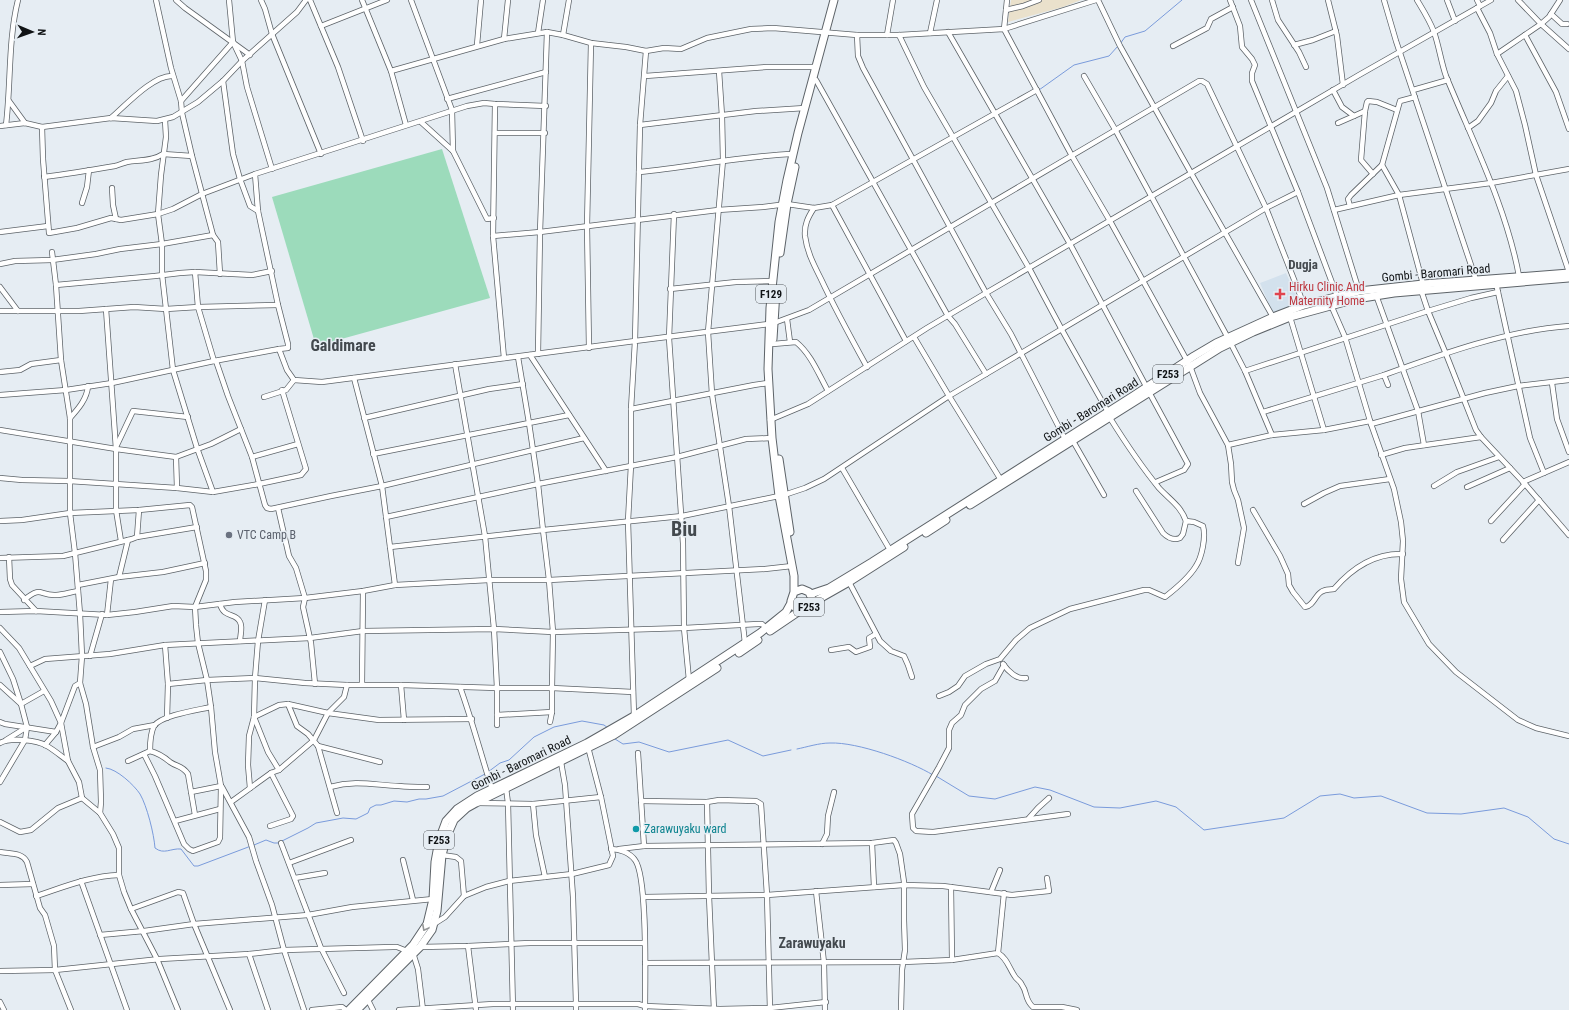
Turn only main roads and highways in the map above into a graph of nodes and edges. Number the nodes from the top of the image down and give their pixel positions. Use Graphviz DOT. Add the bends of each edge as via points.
graph roads {
  1 [pos="834,0"];
  2 [pos="838,0"];
  3 [pos="827,33"];
  4 [pos="784,204"];
  5 [pos="1569,272"];
  6 [pos="1569,278"];
  7 [pos="1495,281"];
  8 [pos="1422,287"];
  9 [pos="771,324"];
  10 [pos="1229,340"];
  11 [pos="1109,415"];
  12 [pos="772,419"];
  13 [pos="990,490"];
  14 [pos="781,496"];
  15 [pos="804,589"];
  16 [pos="794,592"];
  17 [pos="811,594"];
  18 [pos="791,603"];
  19 [pos="812,603"];
  20 [pos="801,610"];
  21 [pos="612,732"];
  22 [pos="587,746"];
  23 [pos="410,952"];
  24 [pos="349,1010"];
  25 [pos="357,1010"];
  1 -- 3 [label="main road, F129"];
  2 -- 3 [label="main road, F129"];
  3 -- 4 [label="main road, F129"];
  3 -- 4 [label="main road, F129" via="793,154"];
  4 -- 9 [label="main road, F129"];
  4 -- 9 [label="main road, F129" via="772,281"];
  5 -- 7 [label="main road, Gombi - Baromari Road / F253" via="1519,276"];
  6 -- 7 [label="main road, Gombi - Baromari Road / F253"];
  7 -- 8 [label="main road, Gombi - Baromari Road / F253"];
  7 -- 8 [label="main road, Gombi - Baromari Road / F253" via="1476,280"];
  8 -- 10 [label="main road, Gombi - Baromari Road / F253" via="1331,305"];
  8 -- 10 [label="main road, Gombi - Baromari Road / F253" via="1359,291 1304,305 1273,317"];
  9 -- 12 [label="main road, F129"];
  9 -- 12 [label="main road, F129" via="768,383"];
  10 -- 11 [label="main road, Gombi - Baromari Road / F253"];
  11 -- 13 [label="main road, Gombi - Baromari Road / F253" via="1073,441"];
  11 -- 13 [label="main road, Gombi - Baromari Road / F253" via="1065,439 1000,480"];
  12 -- 14 [label="main road, F129"];
  12 -- 14 [label="main road, F129" via="772,438"];
  13 -- 17 [label="main road, Gombi - Baromari Road / F253" via="829,588"];
  13 -- 19 [label="main road, Gombi - Baromari Road / F253" via="849,582"];
  14 -- 15 [label="main road, F129" via="796,572"];
  14 -- 16 [label="main road, F129" via="794,576"];
  15 -- 16 [label="main road, F253"];
  15 -- 17 [label="main road, F253"];
  16 -- 18 [label="main road, F253"];
  17 -- 19 [label="main road, F253"];
  18 -- 20 [label="main road, F253"];
  18 -- 21 [label="main road, Gombi - Baromari Road / F253" via="786,612 766,628"];
  19 -- 20 [label="main road, F253" via="808,608"];
  20 -- 21 [label="main road, Gombi - Baromari Road / F253" via="694,683"];
  21 -- 22 [label="main road, Gombi - Baromari Road / F253"];
  22 -- 23 [label="main road, Gombi - Baromari Road / F253" via="561,762 466,808 454,820 442,855 434,924 420,947"];
  22 -- 23 [label="main road, Gombi - Baromari Road / F253, one-way" via="470,800 446,821 437,851 433,899 427,924"];
  23 -- 24 [label="main road, Gombi - Baromari Road / F253"];
  23 -- 25 [label="main road, Gombi - Baromari Road / F253"];
}
